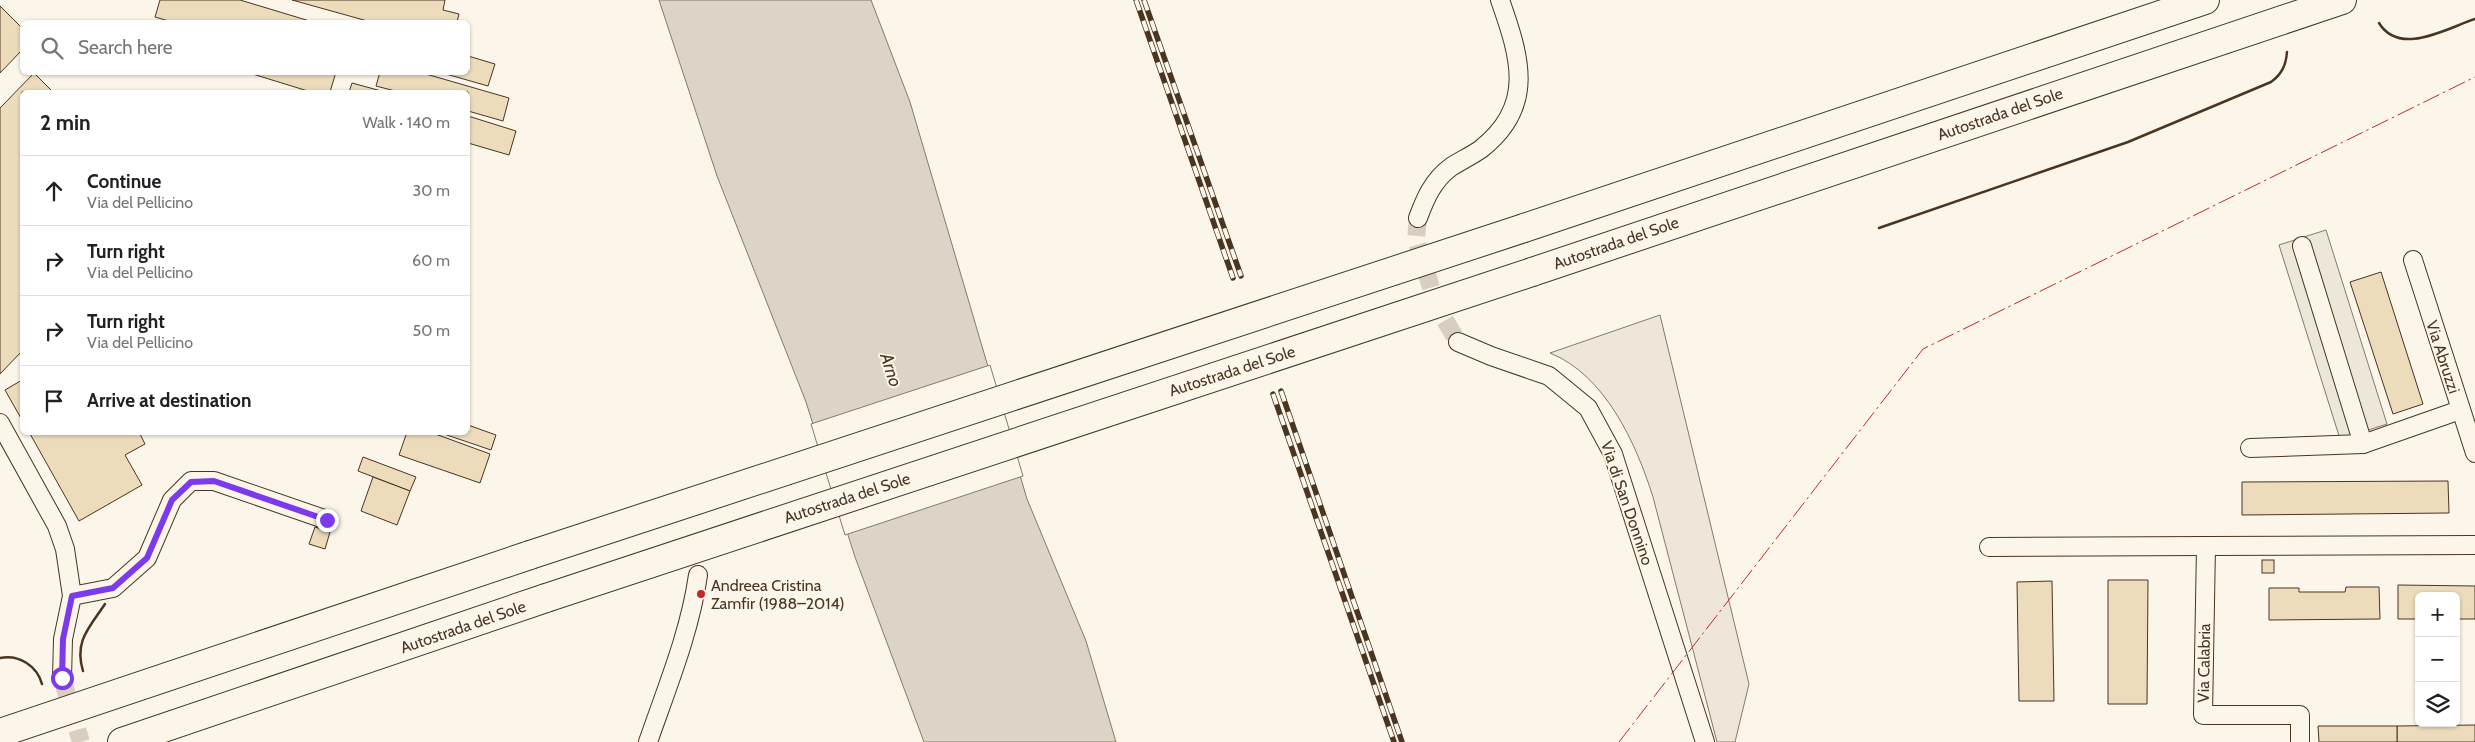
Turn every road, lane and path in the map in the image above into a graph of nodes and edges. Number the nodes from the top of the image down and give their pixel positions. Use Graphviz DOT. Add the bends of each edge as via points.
graph roads {
  1 [pos="1500,0"];
  2 [pos="2205,0"];
  3 [pos="2342,0"];
  4 [pos="1418,218"];
  5 [pos="2302,246"];
  6 [pos="2413,260"];
  7 [pos="1458,342"];
  8 [pos="2460,410"];
  9 [pos="0,423"];
  10 [pos="2364,444"];
  11 [pos="2250,448"];
  12 [pos="2475,453"];
  13 [pos="327,520"];
  14 [pos="2475,545"];
  15 [pos="2206,546"];
  16 [pos="1989,547"];
  17 [pos="698,575"];
  18 [pos="72,596"];
  19 [pos="62,678"];
  20 [pos="0,733"];
  21 [pos="122,742"];
  22 [pos="648,742"];
  23 [pos="1705,742"];
  24 [pos="2300,742"];
  1 -- 4 [label="street" via="1519,64 1517,103 1504,124 1481,149 1449,168 1428,192"];
  2 -- 20 [label="highway, bridge"];
  3 -- 21 [label="highway, Autostrada del Sole, bridge"];
  5 -- 10 [label="street"];
  6 -- 8 [label="street, Via Abruzzi"];
  7 -- 23 [label="street, Via di San Donnino" via="1549,376 1588,408 1613,454"];
  8 -- 10 [label="street"];
  8 -- 12 [label="street, Via Abruzzi"];
  9 -- 18 [label="street" via="58,526"];
  10 -- 11 [label="street"];
  13 -- 18 [label="street" via="214,481 191,482 172,500 147,558 113,588"];
  14 -- 15 [label="street"];
  15 -- 16 [label="street"];
  15 -- 24 [label="street, Via Calabria" via="2203,715 2300,715"];
  17 -- 22 [label="street" via="685,633"];
  18 -- 19 [label="street" via="63,639"];
}
